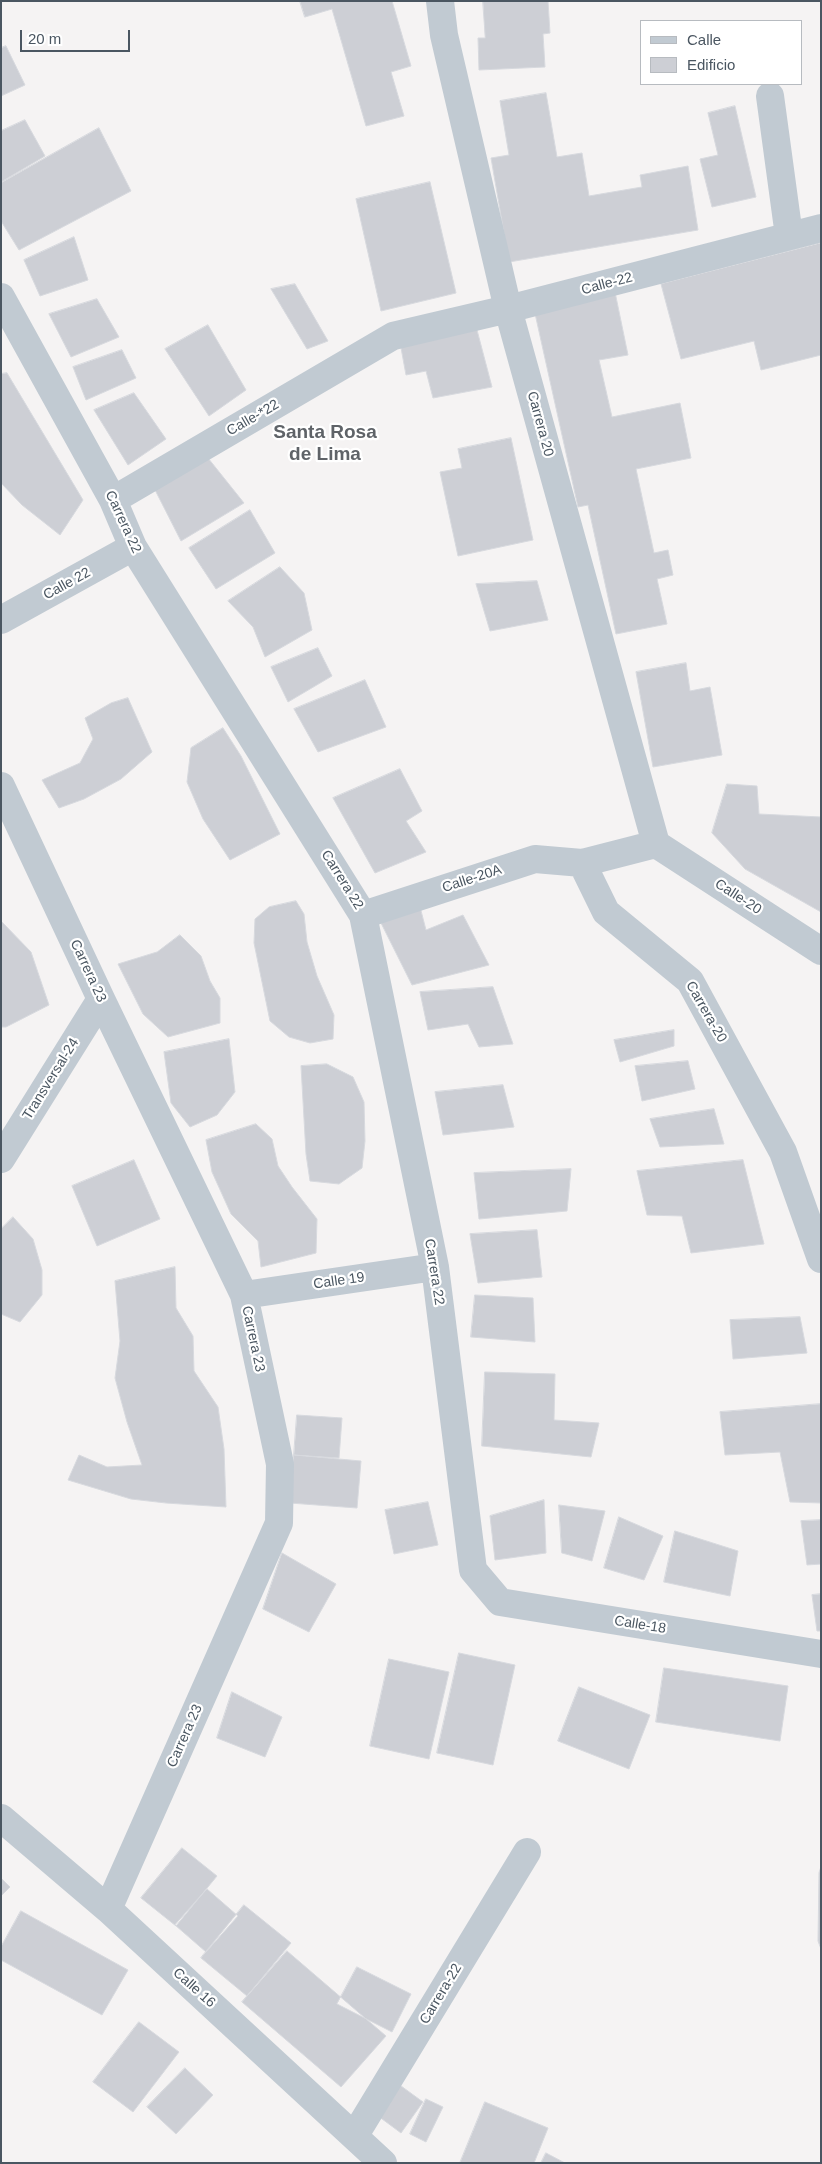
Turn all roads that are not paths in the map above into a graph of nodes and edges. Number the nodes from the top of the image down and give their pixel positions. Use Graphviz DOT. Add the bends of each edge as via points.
graph roads {
  1 [pos="440,1"];
  2 [pos="770,96"];
  3 [pos="821,228"];
  4 [pos="789,236"];
  5 [pos="1,297"];
  6 [pos="508,309"];
  7 [pos="393,336"];
  8 [pos="113,500"];
  9 [pos="133,547"];
  10 [pos="1,620"];
  11 [pos="1,786"];
  12 [pos="656,844"];
  13 [pos="582,863"];
  14 [pos="363,915"];
  15 [pos="821,951"];
  16 [pos="101,999"];
  17 [pos="1,1159"];
  18 [pos="821,1258"];
  19 [pos="435,1267"];
  20 [pos="244,1295"];
  21 [pos="473,1570"];
  22 [pos="821,1654"];
  23 [pos="1,1818"];
  24 [pos="527,1852"];
  25 [pos="108,1909"];
  26 [pos="355,2135"];
  27 [pos="383,2163"];
  1 -- 6 [label="street, Carrera 20" via="444,35"];
  2 -- 4 [label="street"];
  3 -- 4 [label="street, Calle-22"];
  4 -- 6 [label="street, Calle-22"];
  5 -- 8 [label="street, Carrera 22"];
  6 -- 7 [label="street, Calle-22"];
  6 -- 12 [label="street, Carrera 20"];
  7 -- 8 [label="street, Calle-*22"];
  8 -- 9 [label="street, Carrera 22"];
  9 -- 10 [label="street, Calle 22"];
  9 -- 14 [label="street, Carrera 22"];
  11 -- 16 [label="street, Carrera 23"];
  12 -- 13 [label="street"];
  12 -- 15 [label="street, Calle-20"];
  13 -- 14 [label="street, Calle-20A" via="535,859"];
  13 -- 18 [label="street, Carrera-20" via="606,912 690,980 783,1152"];
  14 -- 19 [label="street, Carrera 22"];
  16 -- 17 [label="street, Transversal-24"];
  16 -- 20 [label="street, Carrera 23"];
  19 -- 20 [label="street, Calle 19"];
  19 -- 21 [label="street, Carrera 22"];
  20 -- 25 [label="street, Carrera 23" via="280,1464 279,1523"];
  21 -- 22 [label="street, Calle-18" via="500,1602"];
  23 -- 25 [label="street, Calle 16"];
  24 -- 26 [label="street, Carrera-22"];
  25 -- 26 [label="street, Calle 16"];
  26 -- 27 [label="street, Calle 16"];
}
